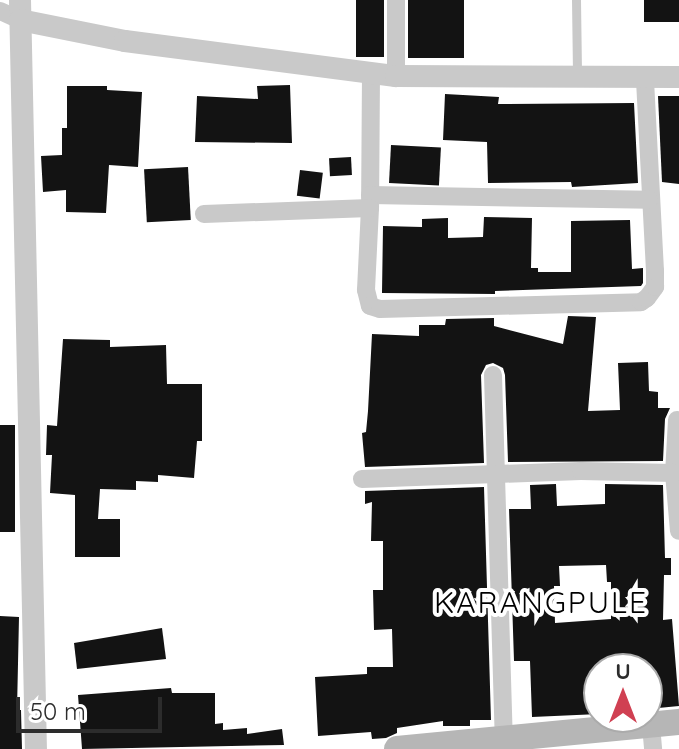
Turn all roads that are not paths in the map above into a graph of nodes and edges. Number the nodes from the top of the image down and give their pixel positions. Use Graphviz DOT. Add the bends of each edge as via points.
graph roads {
  1 [pos="396,0"];
  2 [pos="576,0"];
  3 [pos="13,10"];
  4 [pos="371,73"];
  5 [pos="396,76"];
  6 [pos="577,76"];
  7 [pos="679,77"];
  8 [pos="645,78"];
  9 [pos="649,200"];
  10 [pos="370,201"];
  11 [pos="204,214"];
  12 [pos="493,375"];
  13 [pos="677,420"];
  14 [pos="495,473"];
  15 [pos="674,473"];
  16 [pos="362,479"];
  17 [pos="679,531"];
  18 [pos="679,722"];
  19 [pos="504,737"];
  20 [pos="652,737"];
  21 [pos="36,749"];
  22 [pos="397,749"];
  1 -- 5 [label="street"];
  2 -- 6 [label="lane"];
  3 -- 4 [label="street" via="125,41"];
  3 -- 21 [label="street"];
  4 -- 5 [label="street"];
  4 -- 10 [label="street"];
  5 -- 6 [label="street"];
  6 -- 8 [label="street"];
  7 -- 8 [label="street"];
  8 -- 9 [label="street"];
  9 -- 10 [label="street"];
  9 -- 10 [label="street" via="655,287 641,302 380,309 367,301"];
  10 -- 11 [label="street"];
  12 -- 14 [label="street"];
  13 -- 15 [label="street"];
  14 -- 15 [label="street"];
  14 -- 16 [label="street"];
  14 -- 19 [label="street"];
  15 -- 17 [label="street"];
  18 -- 20 [label="main road"];
  19 -- 20 [label="main road"];
  19 -- 22 [label="main road"];
}
